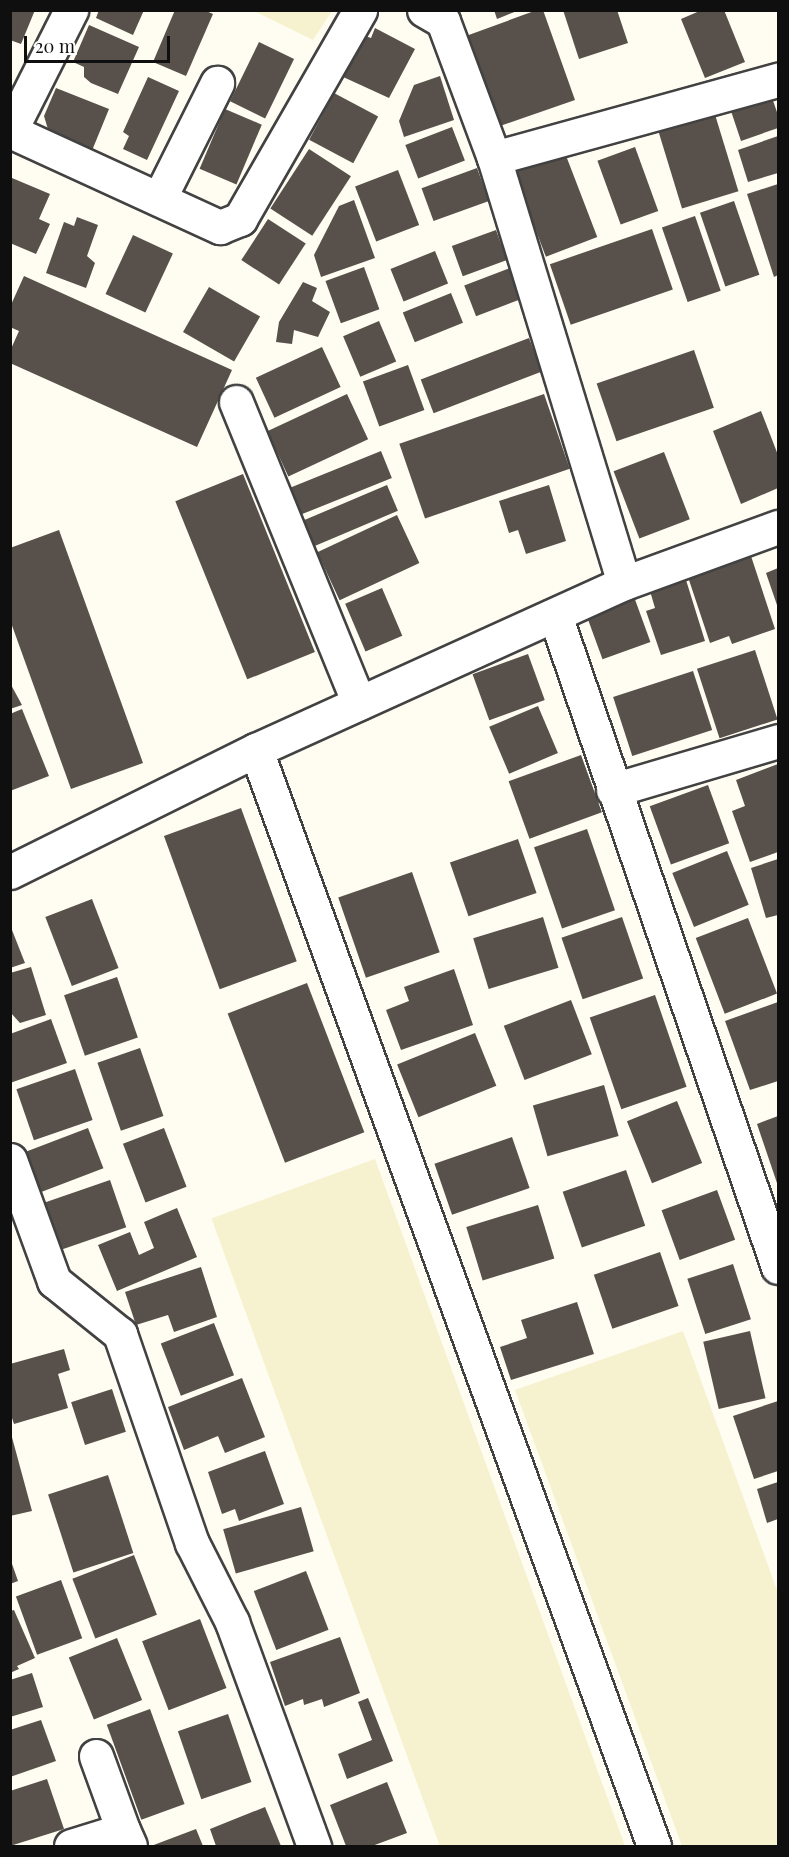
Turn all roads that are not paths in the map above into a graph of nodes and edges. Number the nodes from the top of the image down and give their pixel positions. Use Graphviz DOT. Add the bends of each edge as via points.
graph roads {
  1 [pos="71,10"];
  2 [pos="360,10"];
  3 [pos="424,10"];
  4 [pos="778,80"];
  5 [pos="217,83"];
  6 [pos="10,131"];
  7 [pos="494,158"];
  8 [pos="159,199"];
  9 [pos="236,402"];
  10 [pos="778,527"];
  11 [pos="624,583"];
  12 [pos="555,615"];
  13 [pos="359,703"];
  14 [pos="778,741"];
  15 [pos="256,750"];
  16 [pos="613,790"];
  17 [pos="10,872"];
  18 [pos="10,1160"];
  19 [pos="778,1267"];
  20 [pos="96,1756"];
  21 [pos="126,1838"];
  22 [pos="71,1846"];
  23 [pos="314,1846"];
  24 [pos="654,1846"];
  1 -- 6 [label="street"];
  2 -- 8 [label="street" via="240,219 220,227"];
  3 -- 7 [label="street" via="443,21"];
  4 -- 7 [label="street"];
  5 -- 8 [label="street"];
  6 -- 8 [label="street"];
  7 -- 11 [label="street"];
  9 -- 13 [label="street"];
  10 -- 11 [label="street"];
  11 -- 12 [label="street"];
  12 -- 13 [label="street"];
  12 -- 16 [label="street"];
  13 -- 15 [label="street"];
  14 -- 16 [label="street"];
  15 -- 17 [label="street"];
  15 -- 24 [label="street"];
  16 -- 19 [label="street"];
  18 -- 23 [label="street" via="54,1281 120,1334 192,1543 232,1622"];
  20 -- 21 [label="street"];
  21 -- 22 [label="street"];
}
